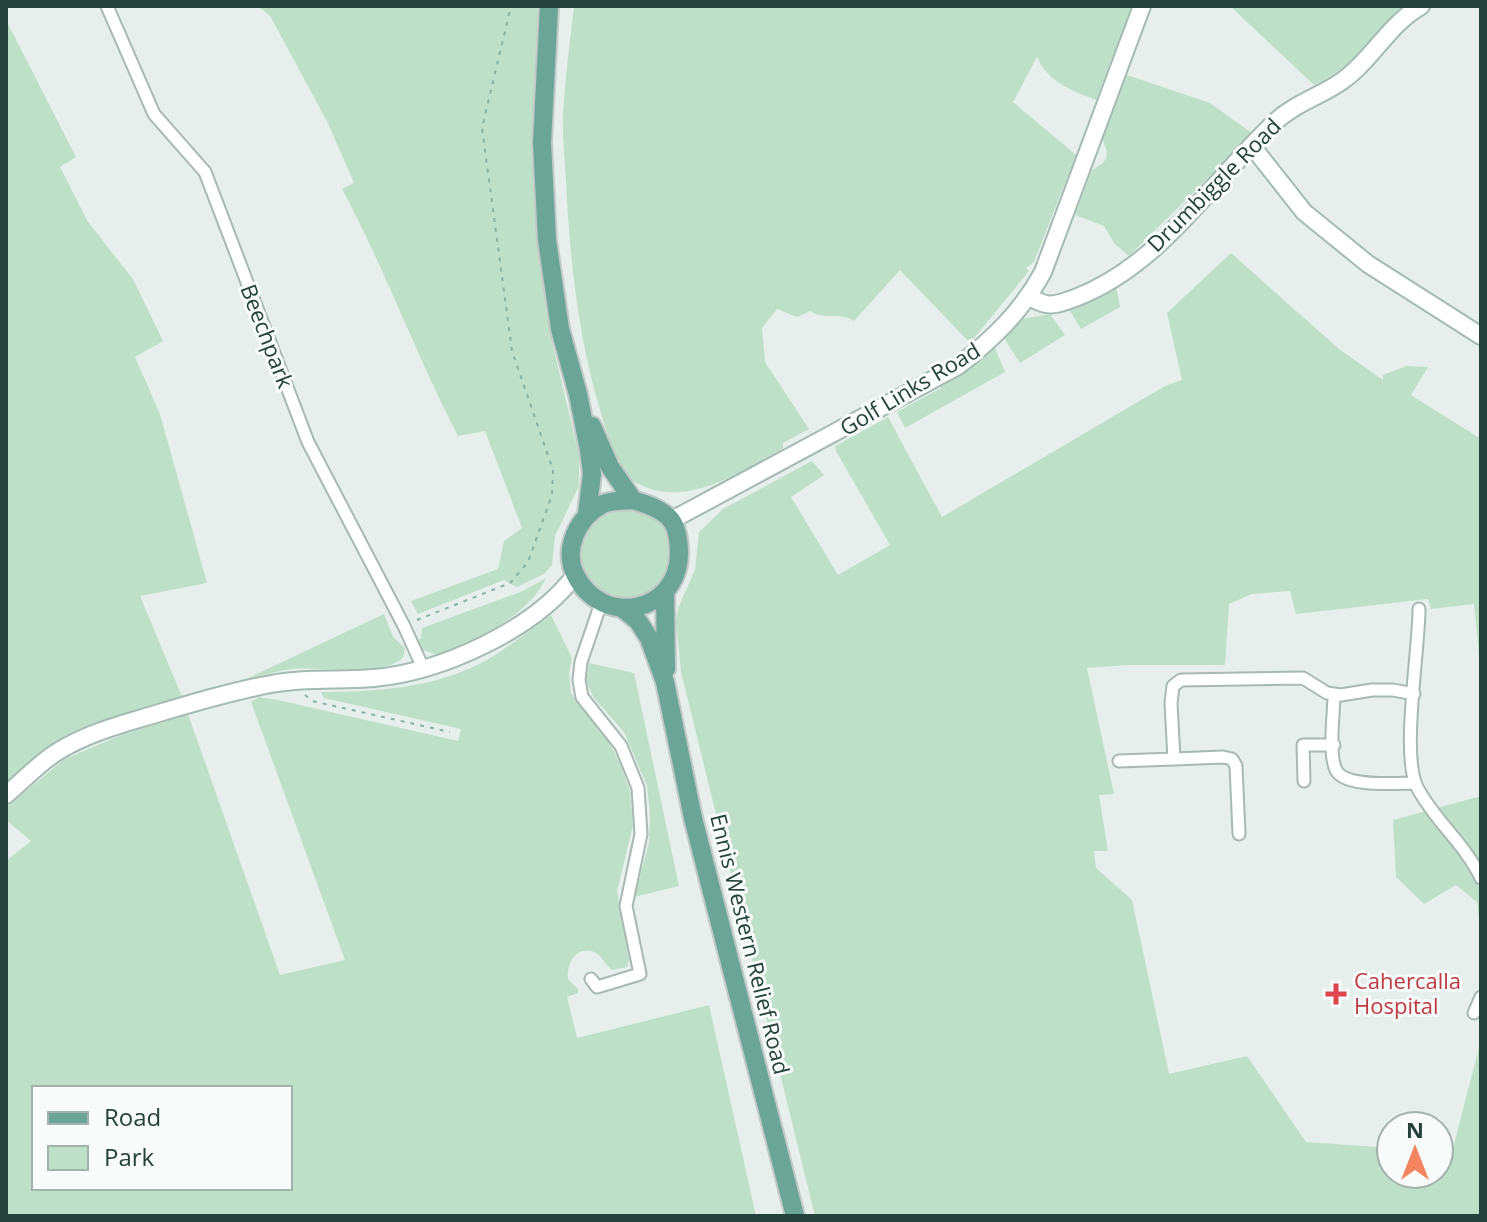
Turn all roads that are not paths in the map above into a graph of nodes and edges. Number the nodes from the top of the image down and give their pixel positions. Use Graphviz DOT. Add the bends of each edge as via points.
graph roads {
  1 [pos="107,6"];
  2 [pos="549,6"];
  3 [pos="1142,6"];
  4 [pos="1421,6"];
  5 [pos="1252,146"];
  6 [pos="1029,297"];
  7 [pos="1481,336"];
  8 [pos="578,394"];
  9 [pos="633,500"];
  10 [pos="587,514"];
  11 [pos="672,520"];
  12 [pos="575,575"];
  13 [pos="665,592"];
  14 [pos="601,603"];
  15 [pos="622,608"];
  16 [pos="1419,609"];
  17 [pos="424,670"];
  18 [pos="665,682"];
  19 [pos="1334,694"];
  20 [pos="1414,694"];
  21 [pos="1334,745"];
  22 [pos="1174,759"];
  23 [pos="1119,761"];
  24 [pos="1304,781"];
  25 [pos="1415,783"];
  26 [pos="6,795"];
  27 [pos="1239,834"];
  28 [pos="1481,878"];
  29 [pos="591,979"];
  30 [pos="1481,997"];
  31 [pos="1474,1013"];
  32 [pos="795,1216"];
  1 -- 17 [label="street, Beechpark" via="154,114 205,172 308,442"];
  2 -- 8 [label="main road" via="542,143 547,240 560,329"];
  3 -- 6 [label="main road, Golf Links Road" via="1057,238"];
  4 -- 5 [label="main road, Drumbiggle Road" via="1404,16 1343,81 1276,120"];
  5 -- 6 [label="main road, Drumbiggle Road" via="1157,245 1093,291 1059,304"];
  5 -- 7 [label="main road" via="1304,212 1368,264"];
  6 -- 11 [label="main road, Golf Links Road" via="991,340 958,366"];
  8 -- 9 [label="main road" via="610,467"];
  8 -- 10 [label="main road" via="592,474"];
  9 -- 10 [label="main road" via="606,502"];
  9 -- 11 [label="main road"];
  10 -- 12 [label="main road" via="571,550"];
  11 -- 13 [label="main road" via="679,543 678,568"];
  12 -- 14 [label="main road"];
  12 -- 17 [label="main road" via="564,590 516,626"];
  13 -- 15 [label="main road" via="642,606"];
  13 -- 18 [label="main road, Ennis Western Relief Road"];
  14 -- 15 [label="main road"];
  14 -- 29 [label="street" via="579,680 582,697 621,746 638,788 641,834 626,906 640,974 597,987"];
  15 -- 18 [label="main road, Ennis Western Relief Road" via="649,638"];
  16 -- 20 [label="street"];
  17 -- 26 [label="main road" via="373,678 295,680 217,696 88,734 53,754"];
  18 -- 32 [label="main road, Ennis Western Relief Road" via="703,859"];
  19 -- 20 [label="street"];
  19 -- 21 [label="street"];
  19 -- 22 [label="street" via="1303,678 1181,680 1173,686 1171,703"];
  20 -- 25 [label="street"];
  21 -- 24 [label="street" via="1303,745"];
  21 -- 25 [label="street" via="1337,772 1344,778"];
  22 -- 23 [label="street"];
  22 -- 27 [label="street" via="1232,759"];
  25 -- 28 [label="street"];
  30 -- 31 [label="street"];
}
